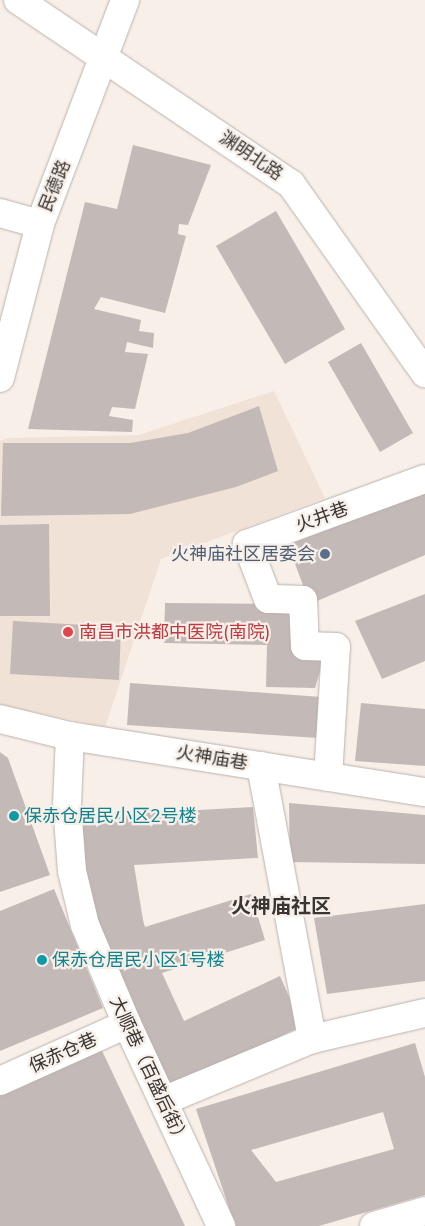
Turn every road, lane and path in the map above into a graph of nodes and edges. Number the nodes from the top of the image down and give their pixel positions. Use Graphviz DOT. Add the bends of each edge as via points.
graph roads {
  1 [pos="18,0"];
  2 [pos="125,0"];
  3 [pos="106,58"];
  4 [pos="0,213"];
  5 [pos="40,224"];
  6 [pos="425,373"];
  7 [pos="0,378"];
  8 [pos="425,479"];
  9 [pos="0,719"];
  10 [pos="70,736"];
  11 [pos="261,766"];
  12 [pos="328,777"];
  13 [pos="425,792"];
  14 [pos="425,1014"];
  15 [pos="127,1024"];
  16 [pos="312,1039"];
  17 [pos="0,1081"];
  18 [pos="163,1101"];
  19 [pos="425,1212"];
  20 [pos="221,1226"];
  21 [pos="374,1226"];
  1 -- 3 [label="street, 渊明北路"];
  2 -- 3 [label="street, 民德路"];
  3 -- 5 [label="street, 民德路"];
  3 -- 6 [label="street, 渊明北路" via="291,184"];
  4 -- 5 [label="street"];
  5 -- 7 [label="street, 民德路"];
  8 -- 12 [label="street, 火井巷" via="247,544 268,599 303,600 305,646 336,647"];
  9 -- 10 [label="street, 火神庙巷"];
  10 -- 11 [label="street, 火神庙巷"];
  10 -- 15 [label="street, 大顺巷（百盛后街）" via="67,806 72,871 85,925"];
  11 -- 12 [label="street, 火神庙巷"];
  11 -- 16 [label="street"];
  12 -- 13 [label="street, 火神庙巷"];
  14 -- 16 [label="street"];
  15 -- 17 [label="street, 保赤仓巷"];
  15 -- 18 [label="street, 大顺巷（百盛后街）"];
  16 -- 18 [label="street"];
  18 -- 20 [label="street, 大顺巷（百盛后街）"];
  19 -- 21 [label="street"];
}
